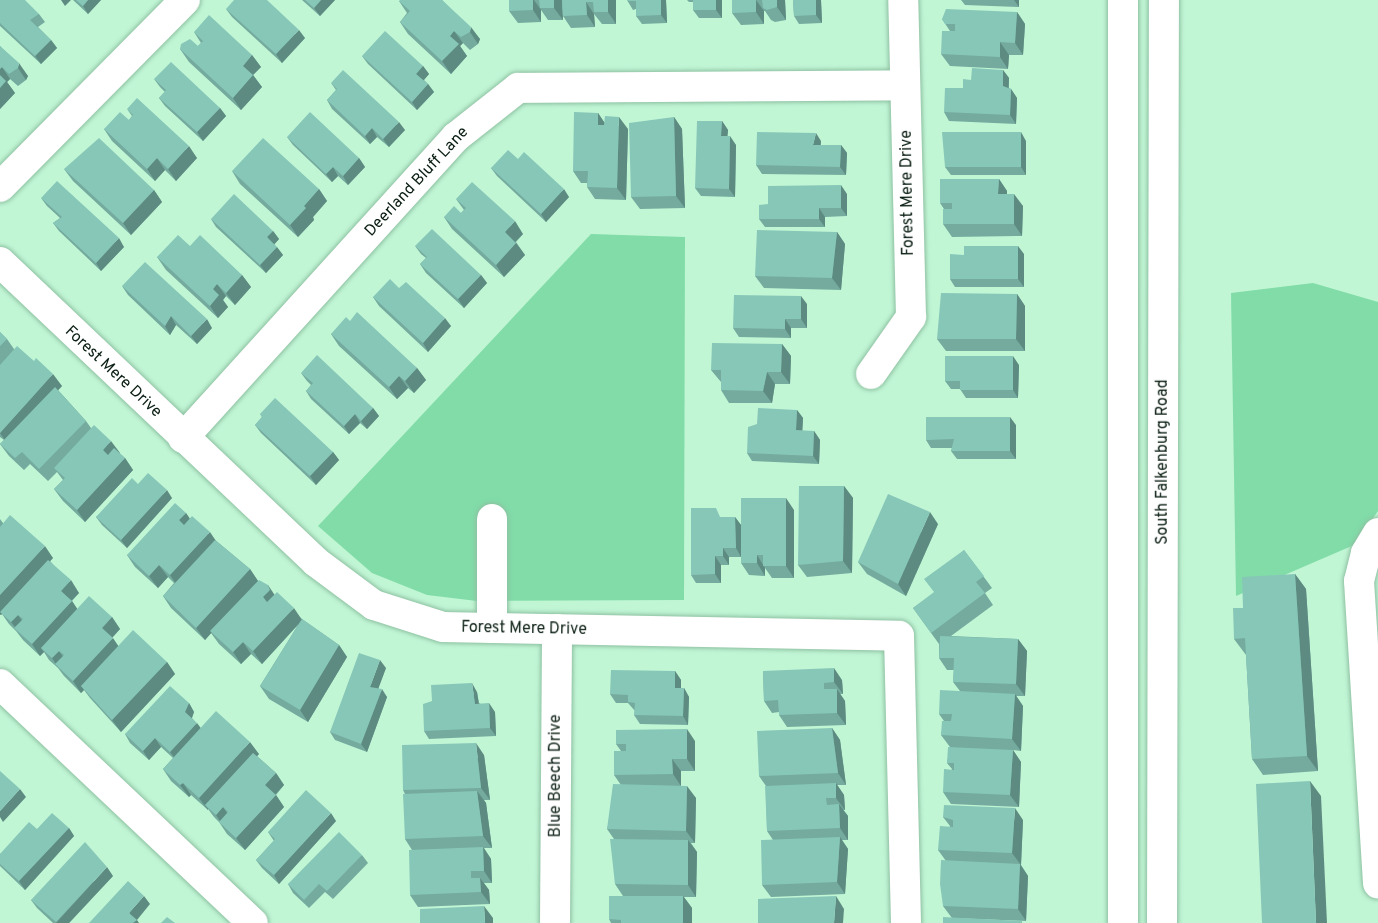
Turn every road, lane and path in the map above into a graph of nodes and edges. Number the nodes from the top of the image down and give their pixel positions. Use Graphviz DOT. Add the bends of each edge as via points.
graph roads {
  1 [pos="185,0"];
  2 [pos="903,0"];
  3 [pos="1123,0"];
  4 [pos="1164,0"];
  5 [pos="905,85"];
  6 [pos="0,187"];
  7 [pos="0,262"];
  8 [pos="871,374"];
  9 [pos="183,438"];
  10 [pos="492,519"];
  11 [pos="1378,533"];
  12 [pos="492,628"];
  13 [pos="557,629"];
  14 [pos="0,684"];
  15 [pos="1378,883"];
  16 [pos="253,923"];
  17 [pos="555,923"];
  18 [pos="906,923"];
  19 [pos="1123,923"];
  20 [pos="1162,923"];
  1 -- 6 [label="street"];
  2 -- 5 [label="street, Forest Mere Drive"];
  3 -- 19 [label="street"];
  4 -- 20 [label="street, South Falkenburg Road"];
  5 -- 8 [label="street, Forest Mere Drive" via="911,317"];
  5 -- 9 [label="street, Deerland Bluff Lane" via="518,88 456,137"];
  7 -- 9 [label="street, Forest Mere Drive"];
  9 -- 12 [label="street, Forest Mere Drive" via="316,562 374,605 444,627"];
  10 -- 12 [label="street"];
  11 -- 15 [label="street" via="1366,553 1359,581"];
  12 -- 13 [label="street, Forest Mere Drive"];
  13 -- 17 [label="street, Blue Beech Drive"];
  13 -- 18 [label="street, Forest Mere Drive" via="899,636"];
  14 -- 16 [label="street"];
}
